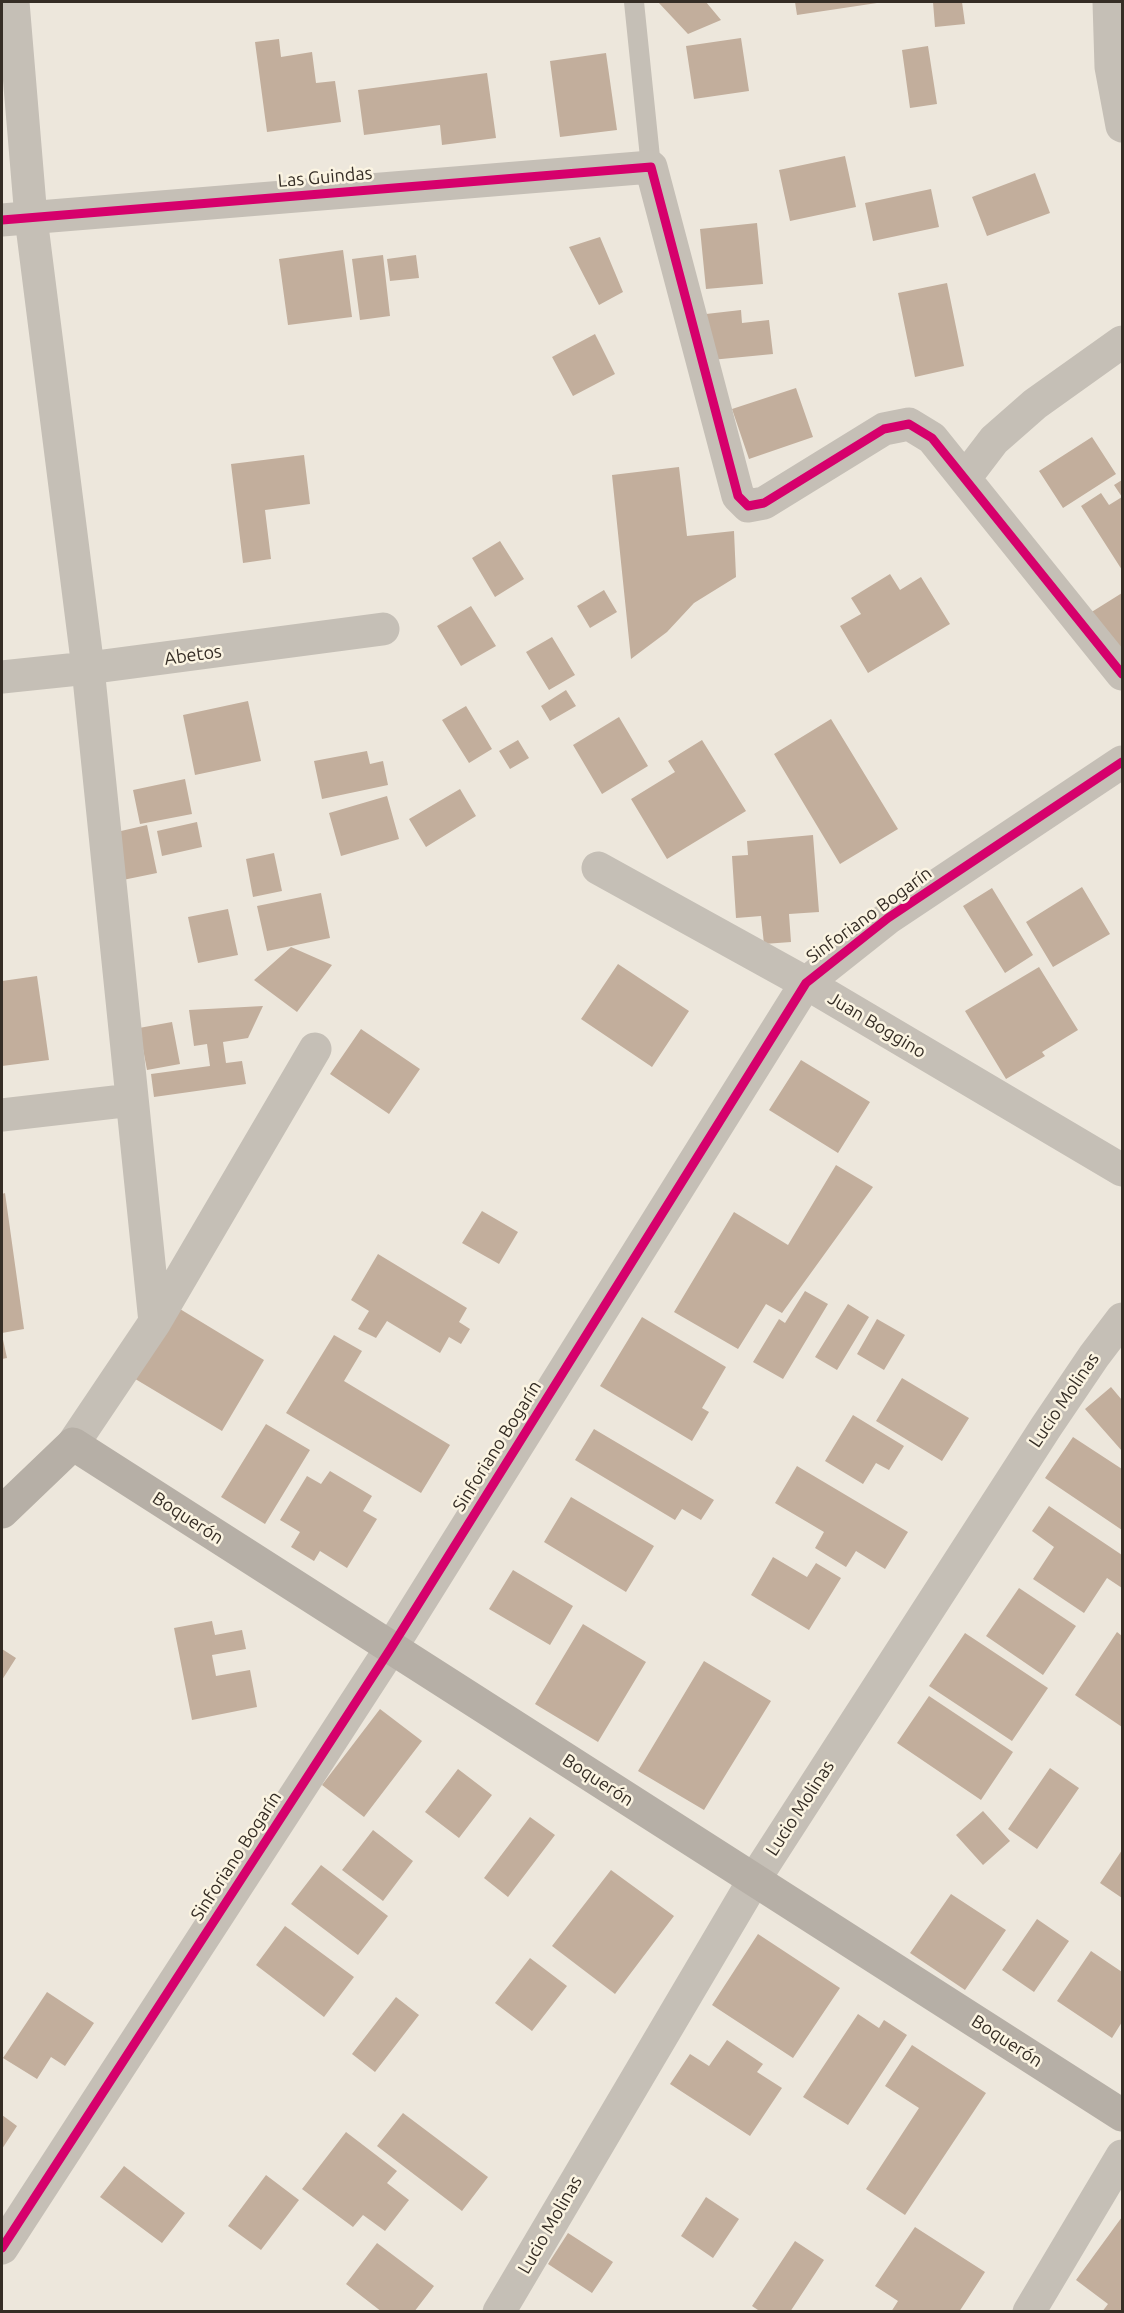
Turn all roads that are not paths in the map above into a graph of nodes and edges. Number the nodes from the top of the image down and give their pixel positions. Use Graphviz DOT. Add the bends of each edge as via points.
graph roads {
  1 [pos="13,2"];
  2 [pos="634,2"];
  3 [pos="1109,2"];
  4 [pos="1122,126"];
  5 [pos="651,168"];
  6 [pos="16,219"];
  7 [pos="1122,342"];
  8 [pos="965,478"];
  9 [pos="383,629"];
  10 [pos="88,668"];
  11 [pos="1122,674"];
  12 [pos="2,677"];
  13 [pos="1122,762"];
  14 [pos="598,868"];
  15 [pos="806,983"];
  16 [pos="315,1049"];
  17 [pos="132,1100"];
  18 [pos="2,1115"];
  19 [pos="1122,1170"];
  20 [pos="1122,1319"];
  21 [pos="155,1322"];
  22 [pos="73,1444"];
  23 [pos="2,1512"];
  24 [pos="391,1648"];
  25 [pos="754,1880"];
  26 [pos="1122,2115"];
  27 [pos="1122,2156"];
  28 [pos="2,2248"];
  29 [pos="499,2312"];
  30 [pos="1029,2312"];
  1 -- 6 [label="street"];
  2 -- 5 [label="lane"];
  3 -- 4 [label="street" via="1111,67"];
  5 -- 6 [label="street, Las Guindas"];
  5 -- 8 [label="street" via="738,496 748,506 764,502 884,429 909,424 932,438"];
  6 -- 10 [label="street"];
  7 -- 8 [label="street" via="1035,404 994,440"];
  8 -- 11 [label="street"];
  9 -- 10 [label="street, Abetos"];
  10 -- 12 [label="street, Abetos"];
  10 -- 17 [label="street"];
  13 -- 15 [label="street, Sinforiano Bogarín" via="888,918"];
  14 -- 15 [label="street, Juan Boggino"];
  15 -- 19 [label="street, Juan Boggino"];
  15 -- 24 [label="street, Sinforiano Bogarín"];
  16 -- 21 [label="street"];
  17 -- 18 [label="street"];
  17 -- 21 [label="street"];
  20 -- 25 [label="street, Lucio Molinas" via="1046,1427"];
  21 -- 22 [label="street"];
  22 -- 23 [label="street"];
  22 -- 24 [label="street, Boquerón"];
  24 -- 25 [label="street, Boquerón"];
  24 -- 28 [label="street, Sinforiano Bogarín"];
  25 -- 26 [label="street, Boquerón"];
  25 -- 29 [label="street, Lucio Molinas"];
  27 -- 30 [label="street"];
}
